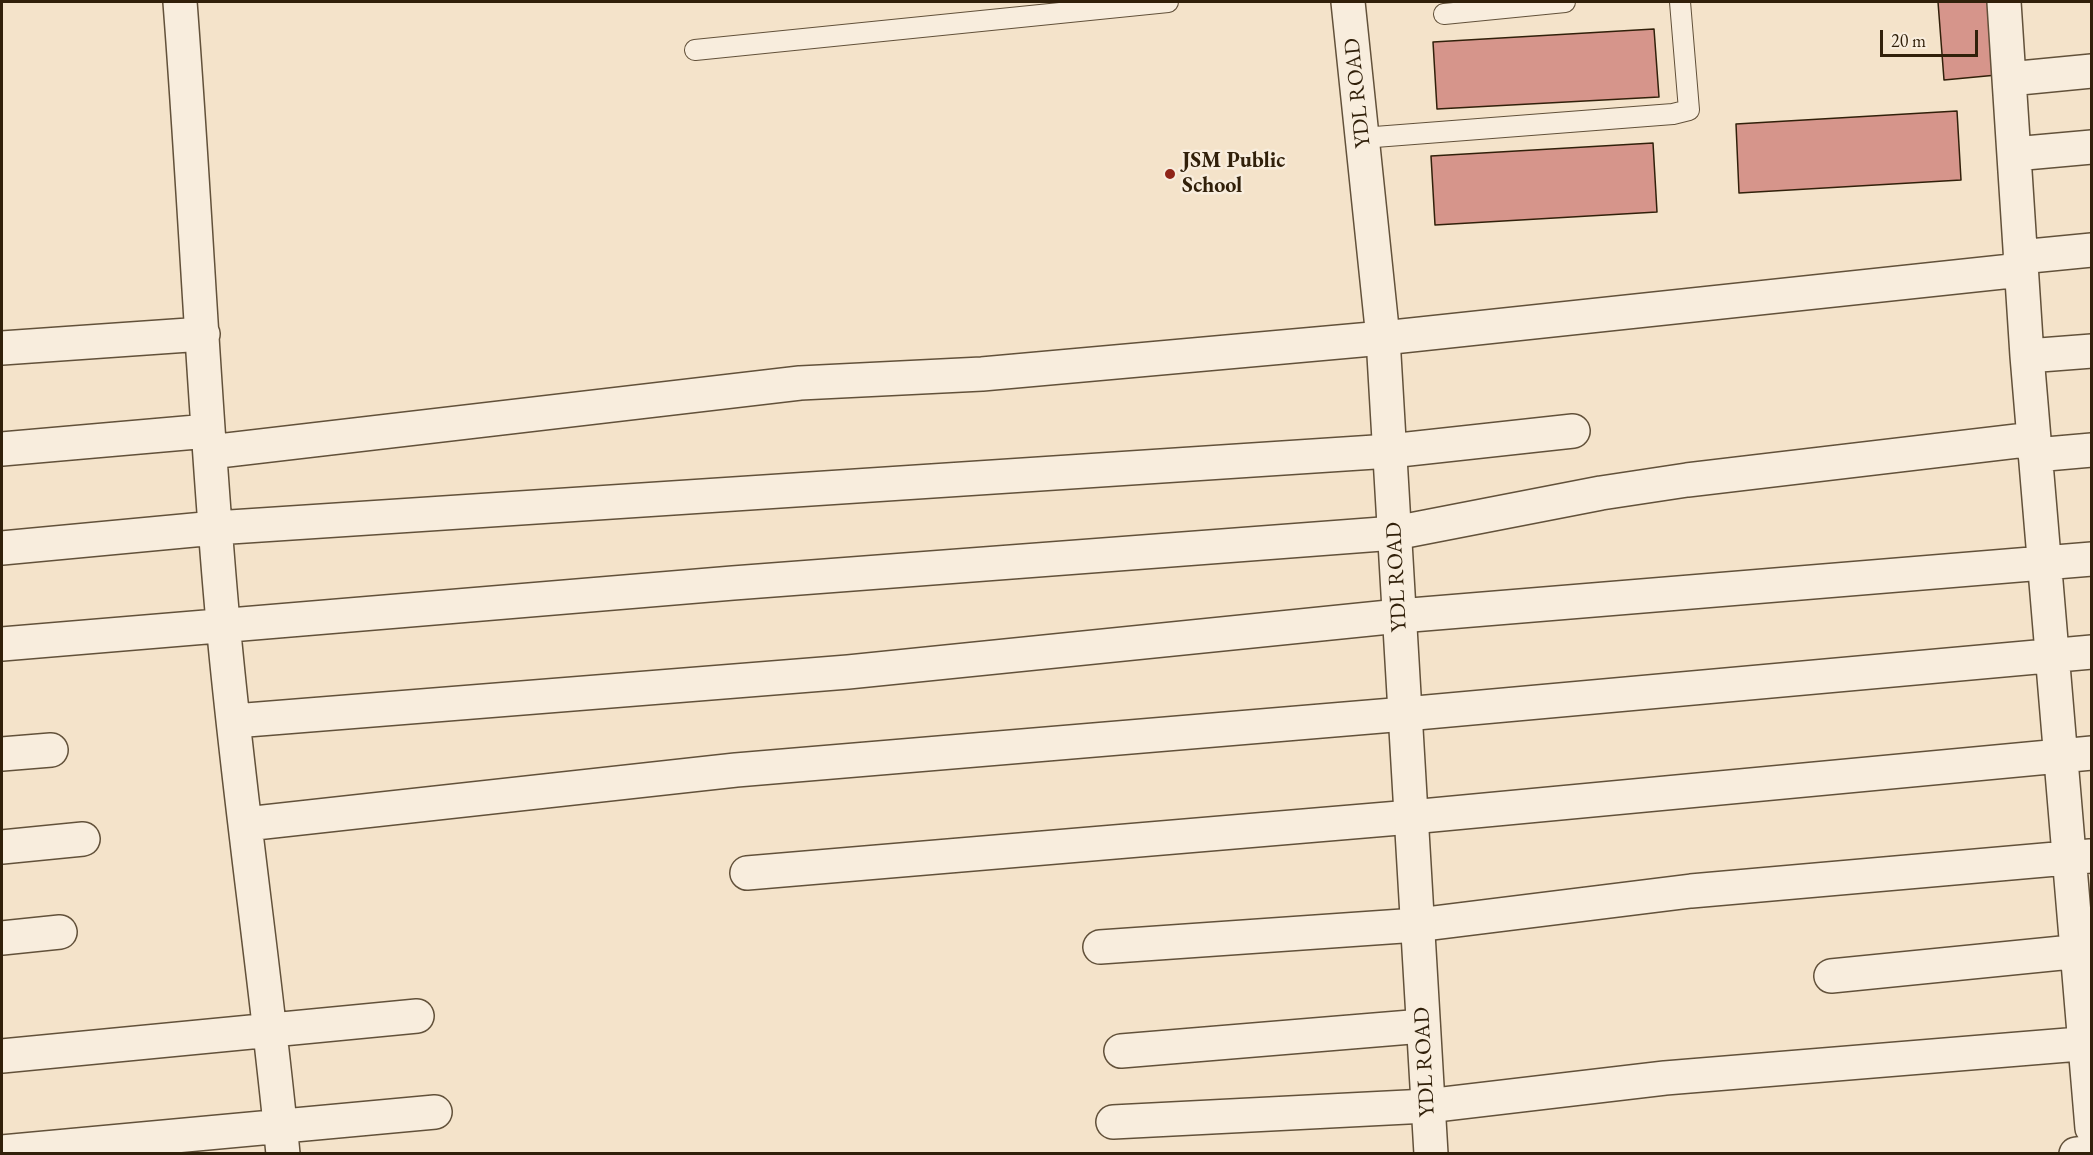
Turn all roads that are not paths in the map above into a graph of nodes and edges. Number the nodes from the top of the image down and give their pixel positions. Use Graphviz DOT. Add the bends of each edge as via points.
graph roads {
  1 [pos="180,2"];
  2 [pos="1168,2"];
  3 [pos="1348,2"];
  4 [pos="1565,2"];
  5 [pos="1680,2"];
  6 [pos="2004,2"];
  7 [pos="1444,14"];
  8 [pos="695,50"];
  9 [pos="2091,71"];
  10 [pos="2009,79"];
  11 [pos="1362,138"];
  12 [pos="2091,147"];
  13 [pos="2014,154"];
  14 [pos="2091,250"];
  15 [pos="2021,264"];
  16 [pos="203,334"];
  17 [pos="1383,338"];
  18 [pos="2,348"];
  19 [pos="2091,351"];
  20 [pos="2027,356"];
  21 [pos="1573,431"];
  22 [pos="209,441"];
  23 [pos="2035,447"];
  24 [pos="2,449"];
  25 [pos="2091,450"];
  26 [pos="1390,451"];
  27 [pos="215,528"];
  28 [pos="1395,533"];
  29 [pos="2,548"];
  30 [pos="2091,559"];
  31 [pos="2044,564"];
  32 [pos="1400,616"];
  33 [pos="224,625"];
  34 [pos="2,644"];
  35 [pos="2091,652"];
  36 [pos="2052,657"];
  37 [pos="1405,714"];
  38 [pos="234,721"];
  39 [pos="51,750"];
  40 [pos="2,754"];
  41 [pos="2076,755"];
  42 [pos="1411,817"];
  43 [pos="246,825"];
  44 [pos="83,840"];
  45 [pos="2,847"];
  46 [pos="2080,857"];
  47 [pos="747,873"];
  48 [pos="1417,924"];
  49 [pos="60,932"];
  50 [pos="2,938"];
  51 [pos="1100,947"];
  52 [pos="2084,950"];
  53 [pos="1831,976"];
  54 [pos="417,1016"];
  55 [pos="1423,1026"];
  56 [pos="270,1029"];
  57 [pos="2088,1043"];
  58 [pos="1121,1051"];
  59 [pos="2,1056"];
  60 [pos="1427,1106"];
  61 [pos="435,1112"];
  62 [pos="1113,1122"];
  63 [pos="2091,1128"];
  64 [pos="282,1140"];
  65 [pos="2,1152"];
  66 [pos="2091,1152"];
  67 [pos="1431,1154"];
  68 [pos="2076,1154"];
  1 -- 16 [label="street"];
  2 -- 8 [label="lane"];
  3 -- 11 [label="street, YDL ROAD"];
  4 -- 7 [label="lane"];
  5 -- 11 [label="lane" via="1689,110"];
  6 -- 10 [label="street"];
  9 -- 10 [label="street"];
  10 -- 13 [label="street"];
  11 -- 17 [label="street, YDL ROAD"];
  12 -- 13 [label="street"];
  13 -- 15 [label="street"];
  14 -- 15 [label="street"];
  15 -- 17 [label="street"];
  15 -- 20 [label="street"];
  16 -- 18 [label="street"];
  16 -- 22 [label="street"];
  17 -- 22 [label="street" via="982,374 800,383"];
  17 -- 26 [label="street, YDL ROAD"];
  19 -- 20 [label="street"];
  20 -- 23 [label="street"];
  21 -- 26 [label="street"];
  22 -- 24 [label="street"];
  22 -- 27 [label="street"];
  23 -- 25 [label="street"];
  23 -- 28 [label="street" via="1666,483"];
  23 -- 31 [label="street"];
  26 -- 27 [label="street"];
  26 -- 28 [label="street, YDL ROAD"];
  27 -- 29 [label="street"];
  27 -- 33 [label="street"];
  28 -- 32 [label="street, YDL ROAD"];
  28 -- 33 [label="street"];
  30 -- 31 [label="street"];
  31 -- 32 [label="street"];
  31 -- 36 [label="street"];
  32 -- 37 [label="street, YDL ROAD"];
  32 -- 38 [label="street" via="848,672"];
  33 -- 34 [label="street"];
  33 -- 38 [label="street"];
  35 -- 36 [label="street"];
  36 -- 37 [label="street"];
  36 -- 41 [label="street"];
  37 -- 42 [label="street, YDL ROAD"];
  37 -- 43 [label="street" via="736,770"];
  38 -- 43 [label="street"];
  39 -- 40 [label="street"];
  41 -- 42 [label="street"];
  41 -- 46 [label="street"];
  42 -- 47 [label="street"];
  42 -- 48 [label="street, YDL ROAD"];
  43 -- 56 [label="street"];
  44 -- 45 [label="street"];
  46 -- 48 [label="street" via="1691,891"];
  46 -- 52 [label="street"];
  48 -- 51 [label="street"];
  48 -- 55 [label="street, YDL ROAD"];
  49 -- 50 [label="street"];
  52 -- 53 [label="street"];
  52 -- 57 [label="street"];
  54 -- 56 [label="street"];
  55 -- 58 [label="street"];
  55 -- 60 [label="street, YDL ROAD"];
  56 -- 59 [label="street"];
  56 -- 64 [label="street"];
  57 -- 60 [label="street" via="1665,1078"];
  57 -- 63 [label="street"];
  60 -- 62 [label="street"];
  60 -- 67 [label="street, YDL ROAD"];
  61 -- 64 [label="street"];
  64 -- 65 [label="street"];
  66 -- 68 [label="street"];
}
